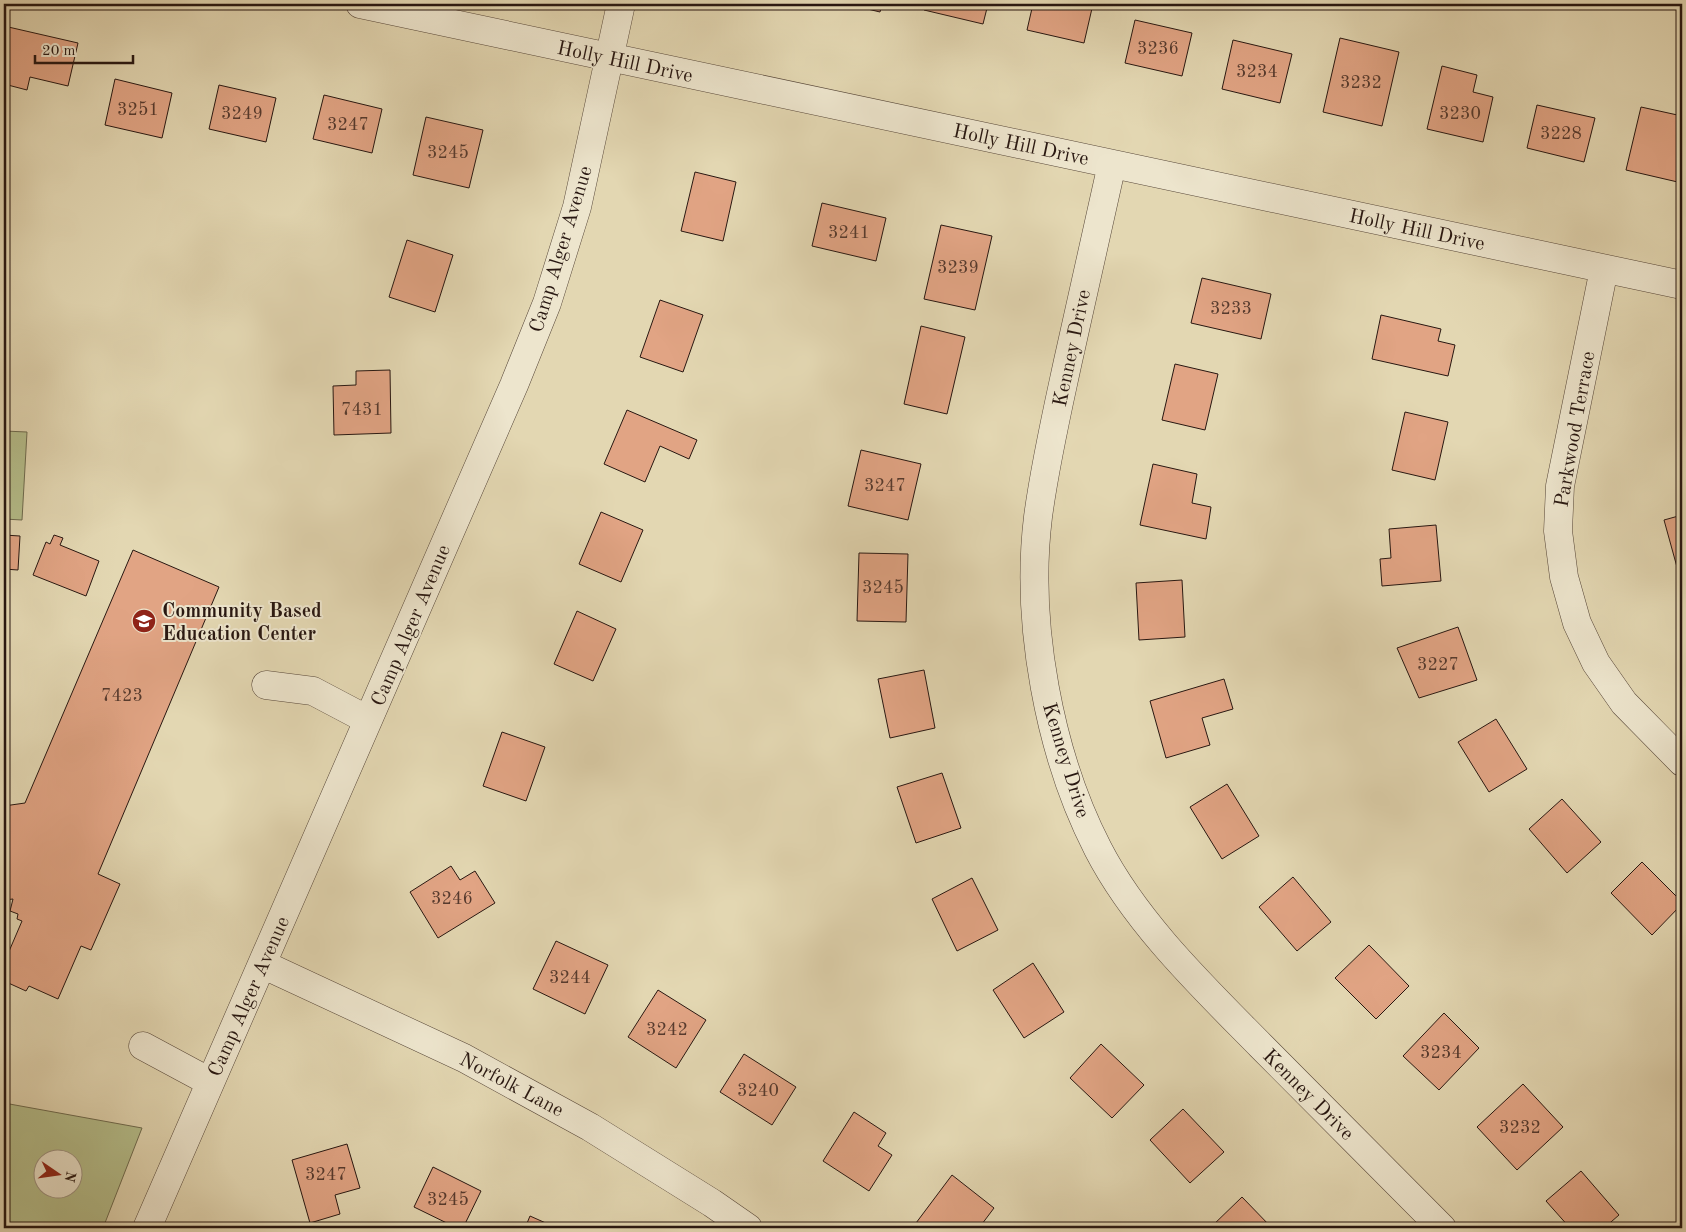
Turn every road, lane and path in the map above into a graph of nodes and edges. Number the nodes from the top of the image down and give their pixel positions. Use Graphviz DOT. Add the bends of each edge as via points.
graph roads {
  1 [pos="360,4"];
  2 [pos="621,4"];
  3 [pos="610,58"];
  4 [pos="1112,164"];
  5 [pos="1604,269"];
  6 [pos="1682,285"];
  7 [pos="266,685"];
  8 [pos="368,720"];
  9 [pos="1682,762"];
  10 [pos="262,964"];
  11 [pos="142,1046"];
  12 [pos="210,1082"];
  13 [pos="147,1228"];
  14 [pos="748,1228"];
  15 [pos="1442,1228"];
  1 -- 3 [label="street, Holly Hill Drive"];
  2 -- 3 [label="street, Camp Alger Avenue"];
  3 -- 4 [label="street, Holly Hill Drive"];
  3 -- 8 [label="street, Camp Alger Avenue" via="577,207 547,303"];
  4 -- 5 [label="street, Holly Hill Drive"];
  4 -- 15 [label="street, Kenney Drive" via="1048,452 1038,519 1034,589 1038,647 1051,721 1073,792 1098,850 1129,900 1187,971"];
  5 -- 6 [label="street, Holly Hill Drive"];
  5 -- 9 [label="street, Parkwood Terrace" via="1560,486 1558,531 1564,577 1577,623 1596,663 1624,703"];
  7 -- 8 [label="street" via="313,691"];
  8 -- 10 [label="street, Camp Alger Avenue"];
  10 -- 12 [label="street, Camp Alger Avenue"];
  10 -- 14 [label="street, Norfolk Lane" via="472,1062 590,1126"];
  11 -- 12 [label="street"];
  12 -- 13 [label="street, Camp Alger Avenue"];
}
